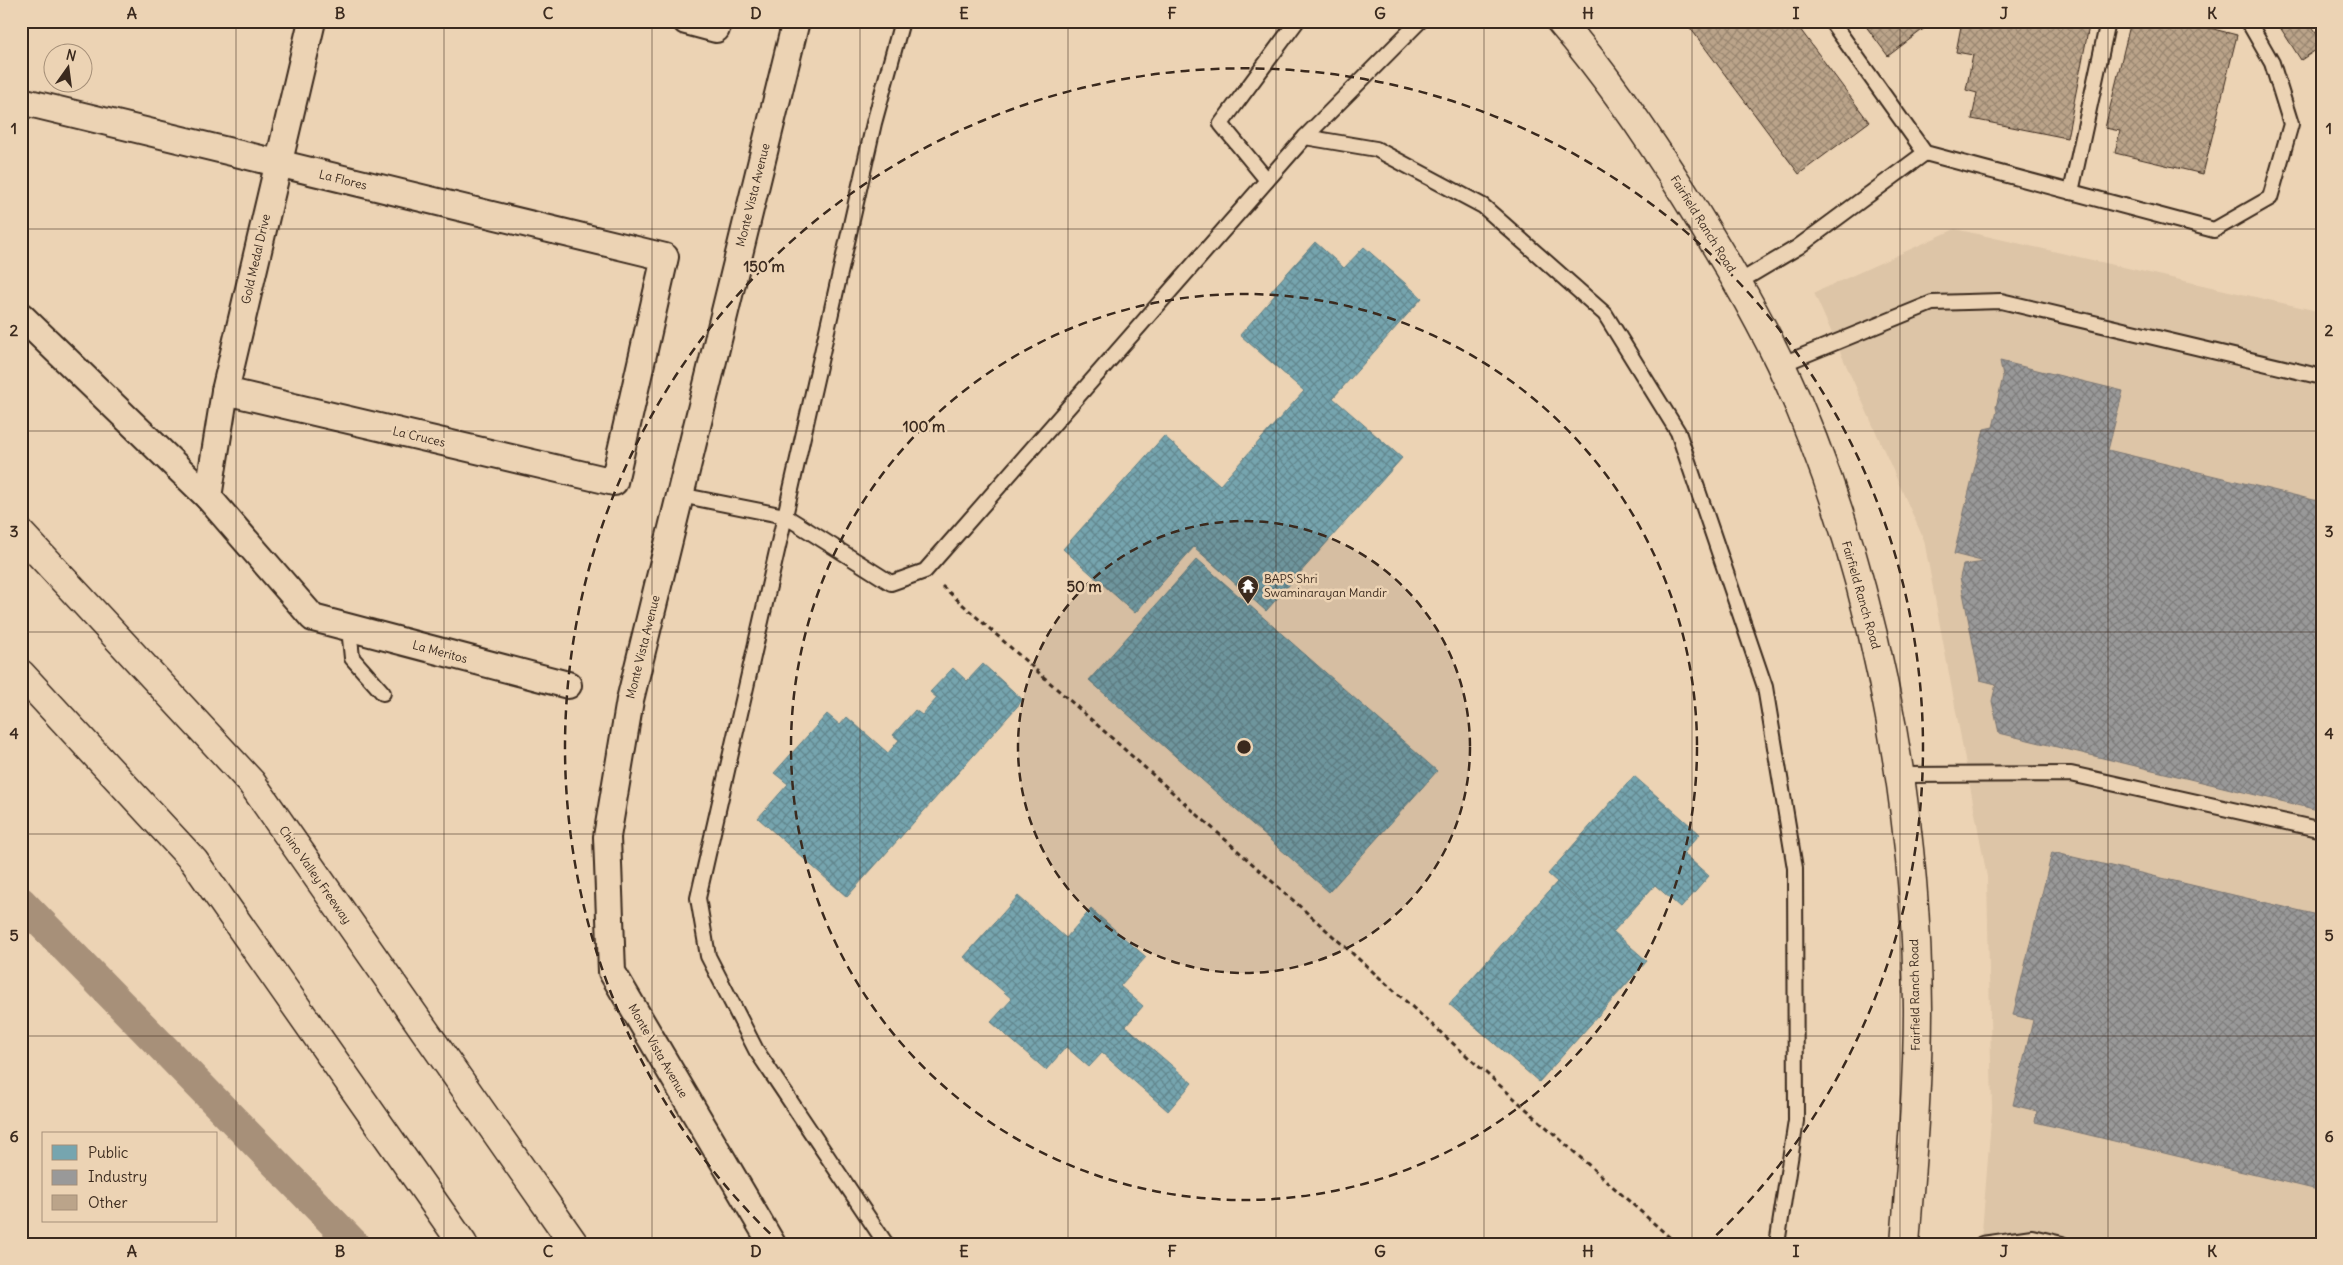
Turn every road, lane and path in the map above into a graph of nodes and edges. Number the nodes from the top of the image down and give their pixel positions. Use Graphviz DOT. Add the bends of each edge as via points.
graph roads {
  1 [pos="312,21"];
  2 [pos="686,21"];
  3 [pos="796,21"];
  4 [pos="902,21"];
  5 [pos="1297,21"];
  6 [pos="1420,21"];
  7 [pos="1560,21"];
  8 [pos="1831,21"];
  9 [pos="2108,21"];
  10 [pos="2248,21"];
  11 [pos="717,25"];
  12 [pos="21,101"];
  13 [pos="1305,137"];
  14 [pos="1925,153"];
  15 [pos="278,164"];
  16 [pos="1267,180"];
  17 [pos="2071,192"];
  18 [pos="1739,282"];
  19 [pos="21,316"];
  20 [pos="1780,365"];
  21 [pos="2322,377"];
  22 [pos="225,392"];
  23 [pos="614,482"];
  24 [pos="680,496"];
  25 [pos="208,497"];
  26 [pos="785,516"];
  27 [pos="21,534"];
  28 [pos="925,571"];
  29 [pos="349,628"];
  30 [pos="21,674"];
  31 [pos="568,685"];
  32 [pos="383,693"];
  33 [pos="1899,775"];
  34 [pos="2322,830"];
  35 [pos="463,1244"];
  36 [pos="574,1244"];
  37 [pos="772,1244"];
  38 [pos="886,1244"];
  39 [pos="1677,1244"];
  40 [pos="1777,1244"];
  41 [pos="1905,1244"];
  42 [pos="1982,1244"];
  43 [pos="2062,1244"];
  1 -- 15 [label="street, Gold Medal Drive"];
  2 -- 11 [label="street"];
  3 -- 24 [label="street, Monte Vista Avenue"];
  4 -- 26 [label="lane" via="874,123"];
  5 -- 16 [label="lane" via="1220,124"];
  6 -- 13 [label="lane"];
  7 -- 18 [label="main road, Fairfield Ranch Road" via="1593,60 1657,149"];
  8 -- 14 [label="lane"];
  9 -- 17 [label="lane"];
  10 -- 17 [label="lane" via="2272,63 2291,124 2270,198 2214,230"];
  12 -- 15 [label="street, La Flores"];
  13 -- 16 [label="lane"];
  13 -- 40 [label="lane" via="1376,149 1483,206 1605,314 1678,432 1765,687 1795,868 1796,1121"];
  14 -- 17 [label="lane"];
  14 -- 18 [label="lane" via="1798,247"];
  15 -- 22 [label="street, Gold Medal Drive"];
  15 -- 23 [label="street, La Flores" via="665,257"];
  16 -- 28 [label="lane"];
  18 -- 20 [label="main road, Fairfield Ranch Road"];
  19 -- 25 [label="street"];
  20 -- 21 [label="lane" via="1932,303 2001,301"];
  20 -- 33 [label="main road, Fairfield Ranch Road" via="1808,429 1861,591 1879,662"];
  22 -- 23 [label="street, La Cruces"];
  22 -- 25 [label="street, Gold Medal Drive"];
  24 -- 26 [label="lane"];
  24 -- 37 [label="street, Monte Vista Avenue" via="630,700 607,837 612,972"];
  25 -- 29 [label="street, La Meritos" via="313,618"];
  26 -- 28 [label="lane" via="891,583"];
  26 -- 38 [label="lane" via="698,898 708,956 756,1050"];
  27 -- 36 [label="main road, Chino Valley Freeway" via="251,782"];
  28 -- 39 [label="path"];
  29 -- 31 [label="street, La Meritos"];
  29 -- 32 [label="lane" via="352,658"];
  30 -- 35 [label="main road" via="194,862"];
  33 -- 34 [label="lane" via="2071,774"];
  33 -- 41 [label="main road, Fairfield Ranch Road" via="1908,847 1918,1006 1916,1103"];
  42 -- 43 [label="lane" via="2032,1237"];
}
